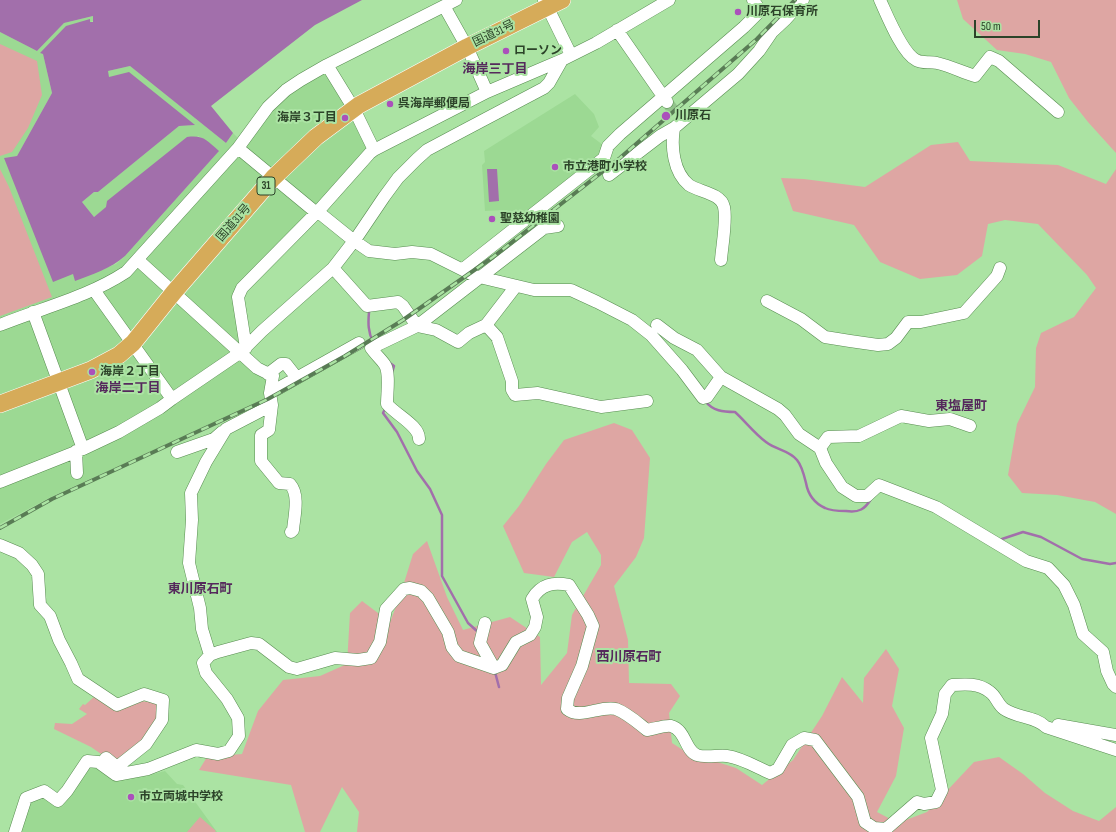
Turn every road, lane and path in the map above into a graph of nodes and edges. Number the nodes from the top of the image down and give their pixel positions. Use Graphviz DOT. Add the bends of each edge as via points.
graph roads {
  1 [pos="456,0"];
  2 [pos="669,0"];
  3 [pos="753,0"];
  4 [pos="803,0"];
  5 [pos="880,0"];
  6 [pos="552,2"];
  7 [pos="444,6"];
  8 [pos="618,30"];
  9 [pos="467,47"];
  10 [pos="566,57"];
  11 [pos="327,65"];
  12 [pos="487,92"];
  13 [pos="665,99"];
  14 [pos="354,109"];
  15 [pos="1058,112"];
  16 [pos="674,128"];
  17 [pos="238,148"];
  18 [pos="374,150"];
  19 [pos="609,175"];
  20 [pos="273,178"];
  21 [pos="317,212"];
  22 [pos="558,226"];
  23 [pos="353,240"];
  24 [pos="138,260"];
  25 [pos="720,260"];
  26 [pos="333,268"];
  27 [pos="1000,268"];
  28 [pos="463,269"];
  29 [pos="482,277"];
  30 [pos="516,286"];
  31 [pos="94,290"];
  32 [pos="174,292"];
  33 [pos="767,301"];
  34 [pos="33,312"];
  35 [pos="0,325"];
  36 [pos="486,325"];
  37 [pos="657,325"];
  38 [pos="417,326"];
  39 [pos="133,343"];
  40 [pos="359,343"];
  41 [pos="243,350"];
  42 [pos="268,374"];
  43 [pos="721,377"];
  44 [pos="297,378"];
  45 [pos="58,382"];
  46 [pos="270,393"];
  47 [pos="172,399"];
  48 [pos="647,401"];
  49 [pos="0,404"];
  50 [pos="272,405"];
  51 [pos="970,426"];
  52 [pos="226,429"];
  53 [pos="419,439"];
  54 [pos="820,448"];
  55 [pos="79,450"];
  56 [pos="177,452"];
  57 [pos="77,473"];
  58 [pos="0,482"];
  59 [pos="291,532"];
  60 [pos="0,545"];
  61 [pos="485,623"];
  62 [pos="210,655"];
  63 [pos="494,668"];
  64 [pos="1116,687"];
  65 [pos="1041,722"];
  66 [pos="1116,735"];
  67 [pos="1116,750"];
  68 [pos="98,762"];
  69 [pos="15,832"];
  1 -- 7 [label="street"];
  2 -- 8 [label="street"];
  3 -- 13 [label="street" via="759,12"];
  4 -- 16 [label="street" via="772,32 759,52 738,74"];
  5 -- 15 [label="street" via="907,53 914,59 927,63 935,62 975,76 990,57"];
  6 -- 9 [label="highway, 国道31号 / 31"];
  6 -- 10 [label="street"];
  7 -- 9 [label="street"];
  7 -- 11 [label="street"];
  8 -- 10 [label="street"];
  8 -- 13 [label="street"];
  9 -- 12 [label="street"];
  9 -- 14 [label="highway, 国道31号 / 31"];
  10 -- 12 [label="street"];
  10 -- 23 [label="street" via="544,88 427,150 416,159 398,178"];
  11 -- 14 [label="street"];
  11 -- 17 [label="street" via="277,98"];
  12 -- 18 [label="street"];
  13 -- 28 [label="street" via="639,117 608,146 604,158"];
  14 -- 18 [label="street"];
  14 -- 20 [label="highway, 国道31号 / 31" via="316,137"];
  16 -- 19 [label="street"];
  16 -- 25 [label="street" via="674,160 680,175 689,185 719,199 724,207"];
  17 -- 20 [label="street"];
  17 -- 24 [label="street"];
  18 -- 21 [label="street"];
  20 -- 21 [label="street"];
  20 -- 32 [label="highway, 国道31号 / 31"];
  21 -- 23 [label="street"];
  21 -- 41 [label="street" via="239,293"];
  22 -- 29 [label="street" via="544,228"];
  23 -- 26 [label="street"];
  23 -- 28 [label="street" via="369,251 431,254"];
  24 -- 31 [label="street" via="110,283"];
  24 -- 32 [label="street"];
  26 -- 38 [label="street" via="367,306 398,302"];
  26 -- 41 [label="street"];
  27 -- 33 [label="street" via="997,276 964,313 921,322 908,322 888,344 825,338 801,320"];
  28 -- 29 [label="street"];
  29 -- 30 [label="street"];
  29 -- 38 [label="street"];
  30 -- 36 [label="street"];
  30 -- 43 [label="street" via="534,290 571,290 632,320 651,335 703,398"];
  31 -- 34 [label="street"];
  31 -- 39 [label="street"];
  32 -- 39 [label="highway, 国道31号 / 31"];
  32 -- 41 [label="street"];
  34 -- 35 [label="street"];
  34 -- 45 [label="street"];
  36 -- 38 [label="street" via="458,342 436,330"];
  36 -- 48 [label="street" via="498,337 512,381 512,390 516,395 538,393 601,407"];
  37 -- 43 [label="street" via="674,338 697,350"];
  38 -- 53 [label="street" via="371,348 386,365 387,404 392,411 416,428"];
  39 -- 45 [label="highway, 国道31号 / 31" via="106,363"];
  39 -- 47 [label="street"];
  40 -- 44 [label="street"];
  41 -- 42 [label="street" via="257,368"];
  41 -- 47 [label="street"];
  42 -- 44 [label="street" via="281,364 286,364"];
  42 -- 46 [label="street" via="273,376"];
  43 -- 54 [label="street" via="778,408 799,434"];
  44 -- 46 [label="street"];
  45 -- 49 [label="highway, 国道31号 / 31"];
  45 -- 55 [label="street"];
  46 -- 50 [label="street"];
  47 -- 55 [label="street" via="118,432"];
  50 -- 52 [label="street"];
  50 -- 59 [label="street" via="269,430 260,435 261,461 279,483 290,484 294,488 296,507"];
  51 -- 54 [label="street" via="950,418 929,421 901,416 859,436 828,437"];
  52 -- 56 [label="street" via="214,439"];
  52 -- 62 [label="street" via="191,493 189,563"];
  54 -- 64 [label="street" via="826,463 842,487 856,496 867,496 879,485 936,507 1026,561 1048,568 1064,585 1074,605 1083,634 1103,652 1107,671"];
  55 -- 57 [label="street"];
  55 -- 58 [label="street"];
  60 -- 68 [label="street" via="19,553 32,564 38,574 40,605 50,616 78,678 117,705 144,694 163,700 162,720 146,744 117,767 106,758"];
  61 -- 63 [label="street" via="480,643"];
  62 -- 63 [label="street" via="251,643 259,644 289,667 297,669 335,658 370,658 380,642 386,609 404,590 410,588 421,591 428,598 448,632 452,648 459,656"];
  62 -- 68 [label="street" via="203,663 206,674 227,699 238,718 239,736 230,751 218,754 196,750 148,768 116,775"];
  63 -- 65 [label="street" via="502,665 516,642 530,635 535,627 537,617 532,599 536,591 546,585 569,585 593,626 582,666 568,698 567,709 573,713 615,709 647,730 670,726 678,729 690,750 696,755 736,758 770,773 778,769 792,745 804,738 815,740 858,797 865,822 874,828 886,829 916,802 936,802 942,790 931,738 942,714 945,694 952,685 976,685 991,692 1003,709"];
  65 -- 66 [label="street"];
  65 -- 67 [label="street" via="1046,727"];
  68 -- 69 [label="street" via="87,761 58,801 44,791 26,798"];
}
